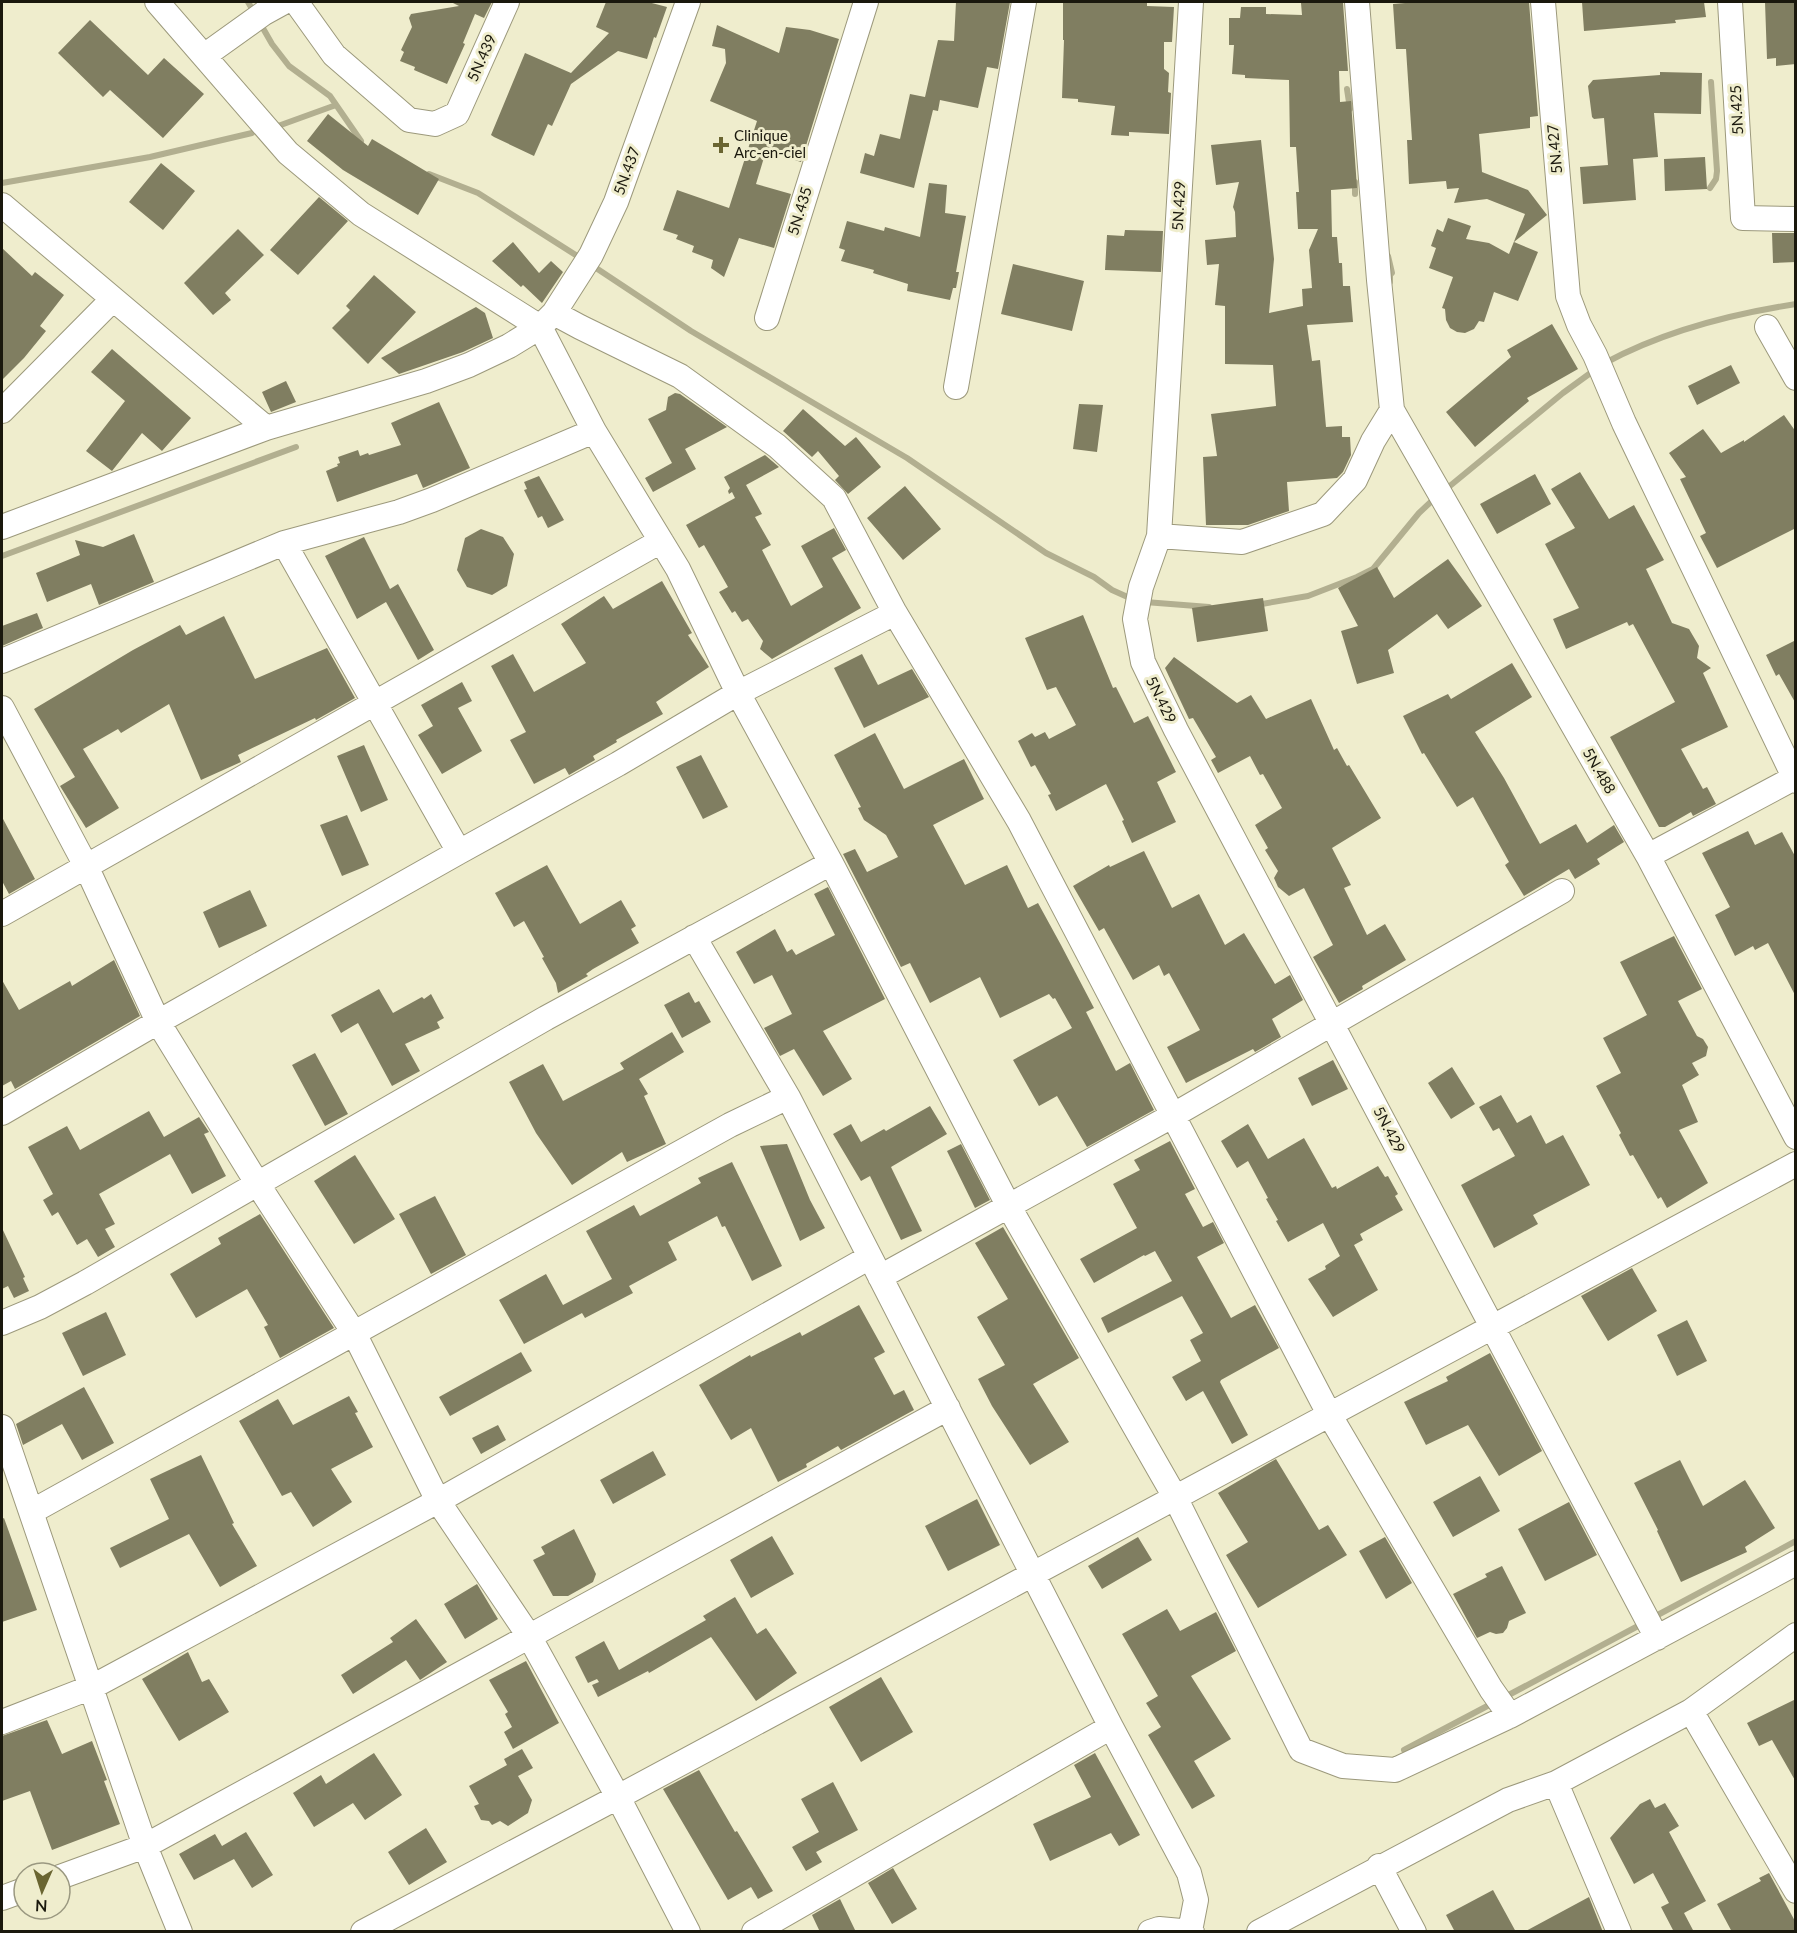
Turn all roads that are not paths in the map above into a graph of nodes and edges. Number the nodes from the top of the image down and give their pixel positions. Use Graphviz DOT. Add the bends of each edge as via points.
graph roads {
  1 [pos="157,2"];
  2 [pos="507,2"];
  3 [pos="688,2"];
  4 [pos="866,2"];
  5 [pos="1024,2"];
  6 [pos="1191,2"];
  7 [pos="1357,2"];
  8 [pos="1543,2"];
  9 [pos="1730,2"];
  10 [pos="284,8"];
  11 [pos="204,56"];
  12 [pos="2,205"];
  13 [pos="1796,219"];
  14 [pos="113,299"];
  15 [pos="767,318"];
  16 [pos="547,320"];
  17 [pos="1767,327"];
  18 [pos="1796,378"];
  19 [pos="956,387"];
  20 [pos="1392,410"];
  21 [pos="2,411"];
  22 [pos="266,428"];
  23 [pos="594,431"];
  24 [pos="2,527"];
  25 [pos="1159,536"];
  26 [pos="661,541"];
  27 [pos="284,543"];
  28 [pos="895,613"];
  29 [pos="2,661"];
  30 [pos="738,693"];
  31 [pos="374,702"];
  32 [pos="2,708"];
  33 [pos="1795,779"];
  34 [pos="459,852"];
  35 [pos="1648,856"];
  36 [pos="831,864"];
  37 [pos="86,866"];
  38 [pos="1562,891"];
  39 [pos="2,914"];
  40 [pos="694,937"];
  41 [pos="158,1022"];
  42 [pos="1332,1023"];
  43 [pos="788,1097"];
  44 [pos="2,1113"];
  45 [pos="1172,1116"];
  46 [pos="1796,1137"];
  47 [pos="1796,1164"];
  48 [pos="257,1183"];
  49 [pos="1008,1205"];
  50 [pos="875,1267"];
  51 [pos="2,1323"];
  52 [pos="1492,1327"];
  53 [pos="354,1333"];
  54 [pos="948,1408"];
  55 [pos="1329,1414"];
  56 [pos="2,1427"];
  57 [pos="1175,1497"];
  58 [pos="438,1501"];
  59 [pos="32,1512"];
  60 [pos="1796,1563"];
  61 [pos="1033,1574"];
  62 [pos="1796,1635"];
  63 [pos="529,1636"];
  64 [pos="1657,1638"];
  65 [pos="92,1687"];
  66 [pos="1691,1711"];
  67 [pos="1510,1716"];
  68 [pos="2,1722"];
  69 [pos="1111,1727"];
  70 [pos="1556,1783"];
  71 [pos="618,1797"];
  72 [pos="145,1846"];
  73 [pos="1379,1866"];
  74 [pos="72,1873"];
  75 [pos="1796,1892"];
  76 [pos="1191,1931"];
  77 [pos="180,1932"];
  78 [pos="363,1932"];
  79 [pos="688,1932"];
  80 [pos="754,1932"];
  81 [pos="1150,1932"];
  82 [pos="1259,1932"];
  83 [pos="1414,1932"];
  84 [pos="1618,1932"];
  1 -- 11 [label="street"];
  2 -- 10 [label="street, 5N.439" via="457,114 435,124 409,120"];
  3 -- 16 [label="street, 5N.437" via="616,202 591,255"];
  4 -- 15 [label="street, 5N.435"];
  5 -- 19 [label="street"];
  6 -- 25 [label="street, 5N.429"];
  7 -- 20 [label="street"];
  8 -- 33 [label="street, 5N.427" via="1568,296 1624,423"];
  9 -- 13 [label="street, 5N.425" via="1743,219"];
  10 -- 11 [label="street"];
  11 -- 16 [label="street" via="288,153 361,214"];
  12 -- 14 [label="street"];
  14 -- 21 [label="street"];
  14 -- 22 [label="street"];
  16 -- 22 [label="street" via="509,346 469,365"];
  16 -- 23 [label="street"];
  16 -- 28 [label="street" via="680,376 777,446 834,498"];
  17 -- 18 [label="street"];
  20 -- 25 [label="street" via="1354,480 1323,514 1242,542"];
  20 -- 35 [label="street, 5N.488"];
  22 -- 24 [label="street"];
  23 -- 26 [label="street"];
  23 -- 27 [label="street" via="399,512"];
  25 -- 42 [label="street, 5N.429" via="1141,587 1135,619 1143,662"];
  26 -- 30 [label="street"];
  26 -- 31 [label="street"];
  27 -- 29 [label="street"];
  27 -- 31 [label="street"];
  28 -- 30 [label="street"];
  28 -- 45 [label="street" via="1018,820"];
  30 -- 34 [label="street"];
  30 -- 36 [label="street"];
  31 -- 34 [label="street"];
  31 -- 37 [label="street"];
  32 -- 37 [label="street"];
  33 -- 35 [label="street"];
  34 -- 41 [label="street"];
  35 -- 46 [label="street, 5N.488"];
  36 -- 40 [label="street"];
  36 -- 49 [label="street"];
  37 -- 39 [label="street"];
  37 -- 41 [label="street"];
  38 -- 42 [label="street"];
  40 -- 43 [label="street"];
  40 -- 48 [label="street"];
  41 -- 44 [label="street"];
  41 -- 48 [label="street"];
  42 -- 45 [label="street"];
  42 -- 52 [label="street, 5N.429"];
  43 -- 50 [label="street"];
  43 -- 53 [label="street" via="719,1131"];
  45 -- 49 [label="street"];
  45 -- 55 [label="street"];
  47 -- 52 [label="street"];
  48 -- 51 [label="street" via="85,1283"];
  48 -- 53 [label="street"];
  49 -- 50 [label="street"];
  49 -- 57 [label="street"];
  50 -- 54 [label="street"];
  50 -- 58 [label="street"];
  52 -- 55 [label="street"];
  52 -- 64 [label="street, 5N.429"];
  53 -- 58 [label="street"];
  53 -- 59 [label="street"];
  54 -- 61 [label="street"];
  54 -- 63 [label="street"];
  55 -- 57 [label="street"];
  55 -- 67 [label="street"];
  56 -- 59 [label="street"];
  57 -- 61 [label="street"];
  57 -- 67 [label="street" via="1301,1750 1342,1766 1395,1770"];
  58 -- 63 [label="street"];
  58 -- 65 [label="street"];
  59 -- 65 [label="street"];
  60 -- 64 [label="street"];
  61 -- 69 [label="street"];
  61 -- 71 [label="street"];
  62 -- 66 [label="street"];
  63 -- 71 [label="street"];
  63 -- 72 [label="street"];
  64 -- 67 [label="street"];
  65 -- 68 [label="street"];
  65 -- 72 [label="street"];
  66 -- 70 [label="street"];
  66 -- 75 [label="street"];
  69 -- 76 [label="street" via="1189,1873 1196,1900"];
  69 -- 80 [label="street"];
  70 -- 73 [label="street" via="1508,1800"];
  70 -- 84 [label="street"];
  71 -- 78 [label="street"];
  71 -- 79 [label="street"];
  72 -- 74 [label="street"];
  72 -- 77 [label="street"];
  73 -- 82 [label="street"];
  73 -- 83 [label="street"];
  76 -- 81 [label="street"];
}
